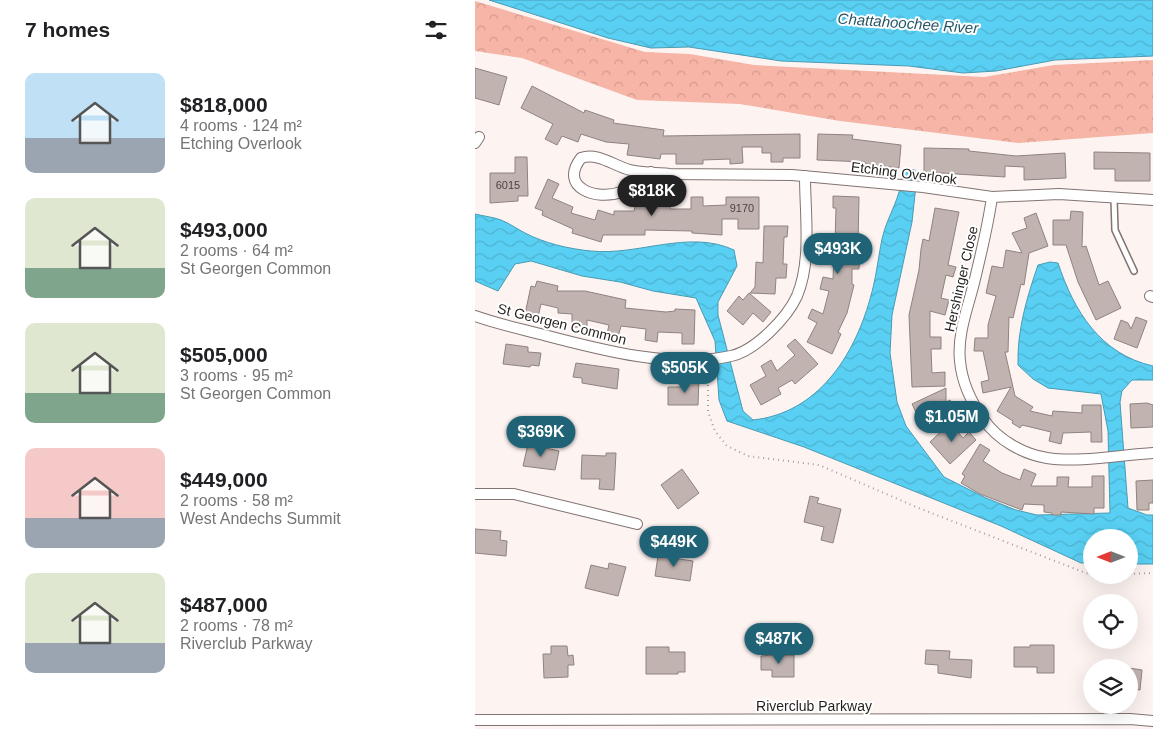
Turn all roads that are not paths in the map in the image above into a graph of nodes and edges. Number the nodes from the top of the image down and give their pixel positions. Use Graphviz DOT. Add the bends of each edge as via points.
graph roads {
  1 [pos="651,172"];
  2 [pos="805,176"];
  3 [pos="992,197"];
  4 [pos="1114,199"];
  5 [pos="1153,200"];
  6 [pos="1133,271"];
  7 [pos="475,316"];
  8 [pos="1153,453"];
  9 [pos="475,494"];
  10 [pos="637,524"];
  11 [pos="475,720"];
  12 [pos="1153,721"];
  1 -- 1 [label="street, Etching Overlook" via="630,170 589,155 581,158 574,172 576,183 598,196 621,192"];
  1 -- 2 [label="street, Etching Overlook"];
  2 -- 3 [label="street, Etching Overlook"];
  2 -- 7 [label="street, St Georgen Common" via="805,260 796,297 787,314 756,345 733,356 707,359 621,354"];
  3 -- 4 [label="street, Etching Overlook" via="1059,194"];
  3 -- 8 [label="street, Hershinger Close" via="963,327 959,360 965,388 977,410 991,430 1027,453 1065,459"];
  4 -- 5 [label="street, Etching Overlook"];
  4 -- 6 [label="lane" via="1115,230"];
  9 -- 10 [label="street" via="514,494"];
  11 -- 12 [label="street, Riverclub Parkway"];
}
